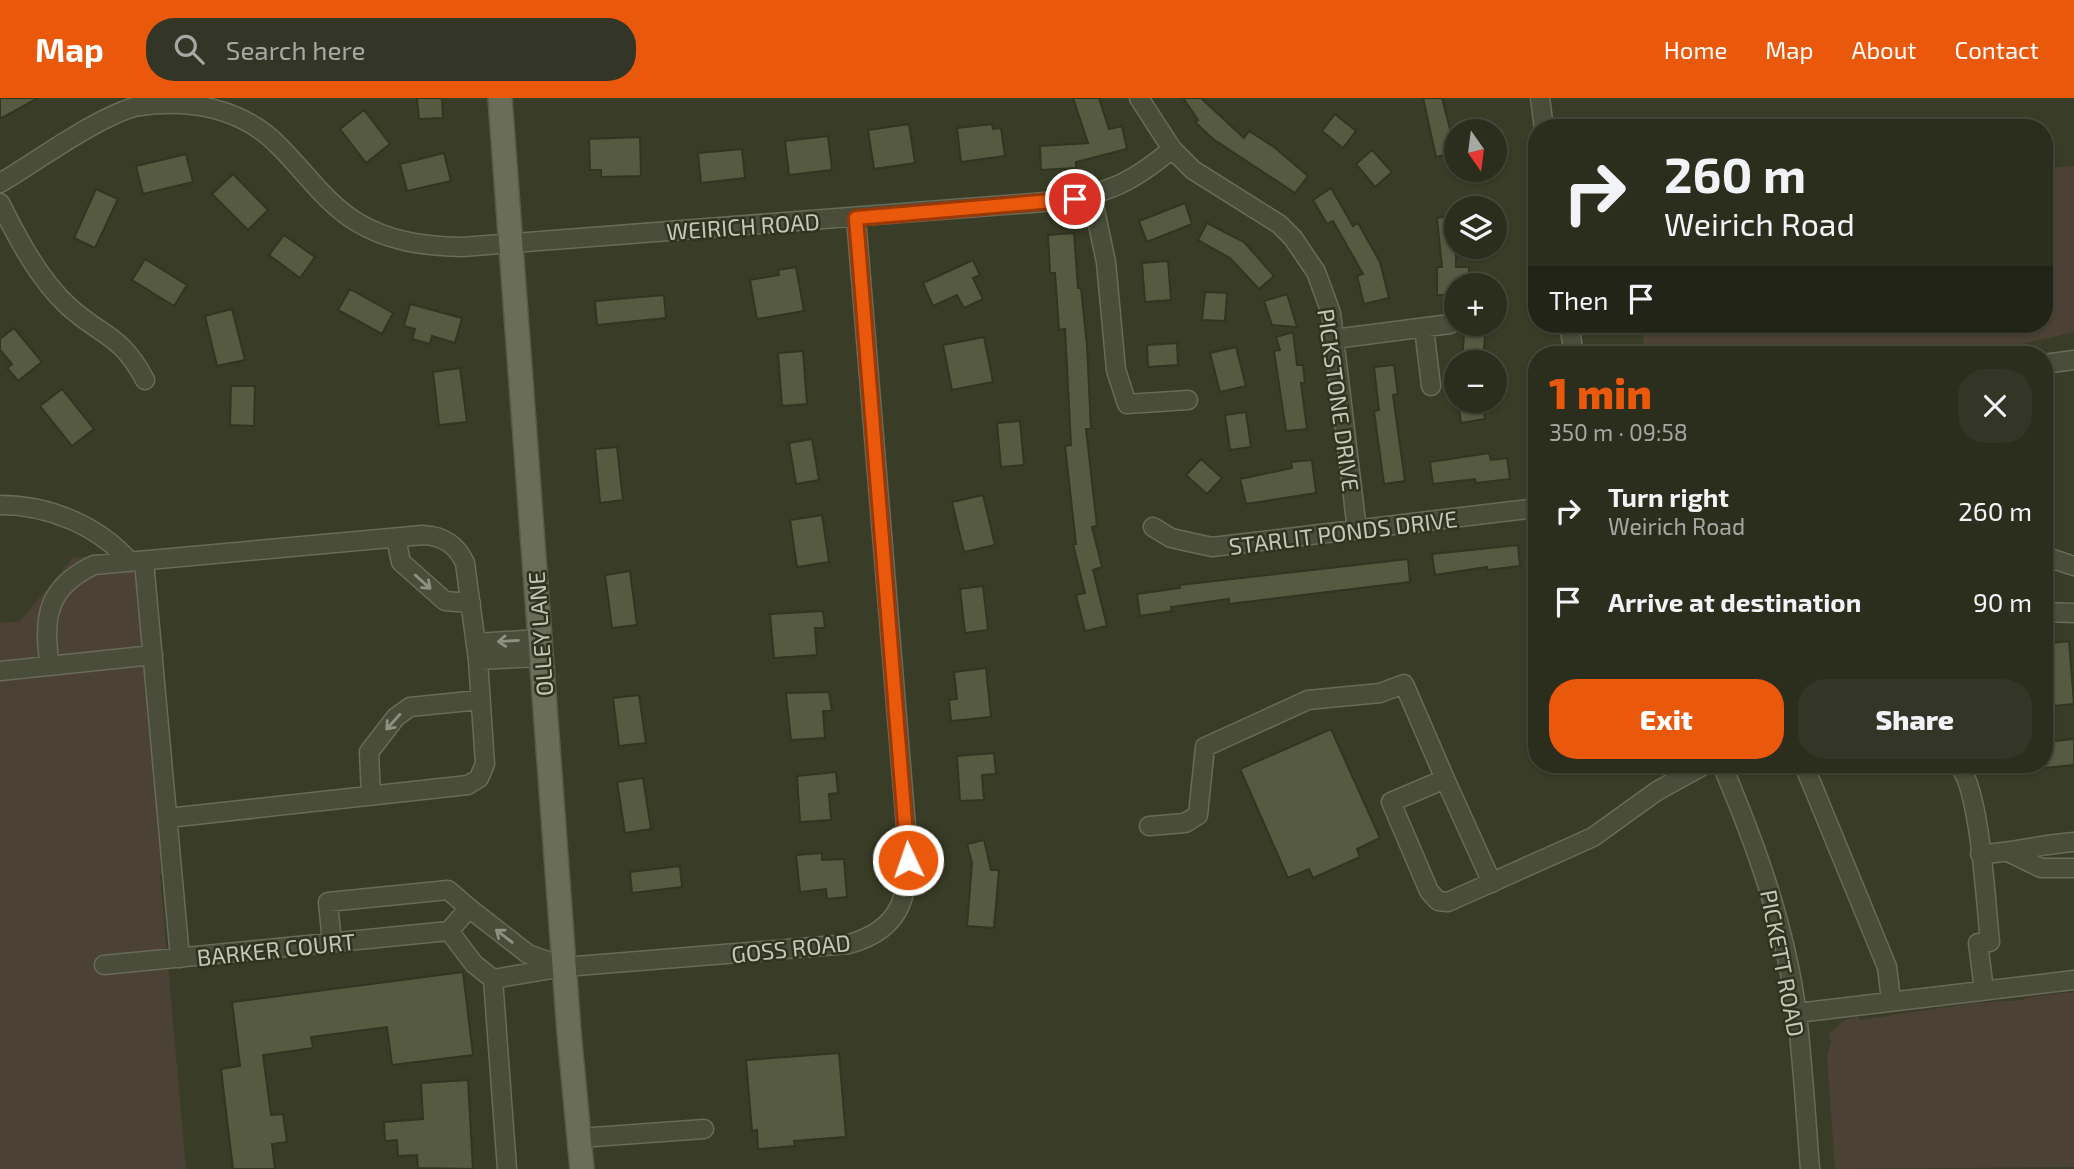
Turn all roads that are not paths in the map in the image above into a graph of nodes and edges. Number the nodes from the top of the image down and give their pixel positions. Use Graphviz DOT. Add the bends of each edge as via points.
graph roads {
  1 [pos="500,98"];
  2 [pos="1139,98"];
  3 [pos="1540,98"];
  4 [pos="1543,119"];
  5 [pos="1172,149"];
  6 [pos="0,183"];
  7 [pos="1093,196"];
  8 [pos="0,203"];
  9 [pos="856,218"];
  10 [pos="509,245"];
  11 [pos="1444,325"];
  12 [pos="1424,328"];
  13 [pos="1334,339"];
  14 [pos="2074,360"];
  15 [pos="2053,363"];
  16 [pos="145,380"];
  17 [pos="1431,386"];
  18 [pos="1188,400"];
  19 [pos="0,505"];
  20 [pos="1528,509"];
  21 [pos="1153,527"];
  22 [pos="1357,530"];
  23 [pos="396,538"];
  24 [pos="2053,557"];
  25 [pos="137,561"];
  26 [pos="2074,566"];
  27 [pos="471,603"];
  28 [pos="2053,612"];
  29 [pos="2074,613"];
  30 [pos="541,648"];
  31 [pos="477,652"];
  32 [pos="153,655"];
  33 [pos="50,666"];
  34 [pos="0,671"];
  35 [pos="479,700"];
  36 [pos="1690,773"];
  37 [pos="1725,773"];
  38 [pos="1807,773"];
  39 [pos="1962,773"];
  40 [pos="1445,779"];
  41 [pos="371,795"];
  42 [pos="168,818"];
  43 [pos="1149,826"];
  44 [pos="2074,842"];
  45 [pos="2010,853"];
  46 [pos="1980,854"];
  47 [pos="2074,868"];
  48 [pos="1492,883"];
  49 [pos="469,908"];
  50 [pos="449,931"];
  51 [pos="332,943"];
  52 [pos="180,958"];
  53 [pos="104,965"];
  54 [pos="564,967"];
  55 [pos="494,979"];
  56 [pos="2074,980"];
  57 [pos="1984,990"];
  58 [pos="1892,1000"];
  59 [pos="1797,1013"];
  60 [pos="704,1129"];
  61 [pos="580,1138"];
  62 [pos="507,1169"];
  63 [pos="582,1169"];
  64 [pos="1810,1169"];
  1 -- 10 [label="main road, OLLEY LANE"];
  2 -- 5 [label="street, PICKSTONE DRIVE"];
  3 -- 4 [label="street"];
  5 -- 7 [label="street, WEIRICH ROAD" via="1142,174"];
  5 -- 13 [label="street, PICKSTONE DRIVE" via="1193,170 1263,211 1293,238 1316,272"];
  6 -- 10 [label="street, WEIRICH ROAD" via="118,114 154,103 189,102 226,110 257,127 329,201 376,232 424,246"];
  7 -- 9 [label="street, WEIRICH ROAD"];
  7 -- 18 [label="street" via="1105,250 1116,370 1127,404"];
  8 -- 16 [label="street" via="56,294 131,354"];
  9 -- 10 [label="street, WEIRICH ROAD"];
  9 -- 54 [label="street, GOSS ROAD" via="907,839 905,895 888,923 849,944"];
  10 -- 30 [label="main road, OLLEY LANE"];
  11 -- 12 [label="street"];
  12 -- 13 [label="street"];
  12 -- 17 [label="street"];
  13 -- 22 [label="street, PICKSTONE DRIVE"];
  14 -- 15 [label="street"];
  19 -- 25 [label="street" via="42,507"];
  20 -- 22 [label="street, STARLIT PONDS DRIVE"];
  21 -- 22 [label="street, STARLIT PONDS DRIVE" via="1171,538 1212,547"];
  23 -- 25 [label="street"];
  23 -- 27 [label="street, one-way" via="401,562 445,601"];
  23 -- 27 [label="street" via="441,536 453,546 465,563"];
  24 -- 26 [label="street"];
  25 -- 32 [label="street"];
  25 -- 33 [label="street" via="94,565 63,587 46,621"];
  27 -- 31 [label="street"];
  28 -- 29 [label="street"];
  30 -- 31 [label="street"];
  30 -- 54 [label="main road, OLLEY LANE"];
  31 -- 35 [label="street"];
  32 -- 33 [label="street"];
  32 -- 42 [label="street"];
  33 -- 34 [label="street"];
  35 -- 41 [label="street, one-way" via="410,707 396,718 369,752"];
  35 -- 41 [label="street" via="485,764 479,778 468,785"];
  36 -- 48 [label="street" via="1593,837"];
  37 -- 59 [label="street, PICKETT ROAD" via="1763,870"];
  38 -- 58 [label="street" via="1887,967"];
  39 -- 46 [label="street" via="1972,792"];
  40 -- 43 [label="street" via="1404,684 1367,696 1308,700 1205,747 1198,815 1185,823"];
  40 -- 48 [label="street"];
  40 -- 48 [label="street" via="1391,802 1429,891 1438,901 1448,902"];
  41 -- 42 [label="street"];
  42 -- 52 [label="street"];
  44 -- 45 [label="street" via="2040,844"];
  45 -- 46 [label="street"];
  45 -- 47 [label="street" via="2041,869"];
  46 -- 57 [label="street" via="1990,942 1978,943"];
  49 -- 50 [label="street"];
  49 -- 51 [label="street" via="447,890 328,902"];
  54 -- 49 [label="street, one-way" via="528,954"];
  50 -- 51 [label="street, BARKER COURT"];
  50 -- 55 [label="street" via="474,964"];
  51 -- 52 [label="street, BARKER COURT"];
  52 -- 53 [label="street, BARKER COURT"];
  54 -- 55 [label="street"];
  54 -- 61 [label="main road, OLLEY LANE"];
  55 -- 62 [label="street"];
  56 -- 57 [label="street"];
  57 -- 58 [label="street"];
  58 -- 59 [label="street"];
  59 -- 64 [label="street, PICKETT ROAD"];
  60 -- 61 [label="street"];
  61 -- 63 [label="main road, OLLEY LANE"];
}
